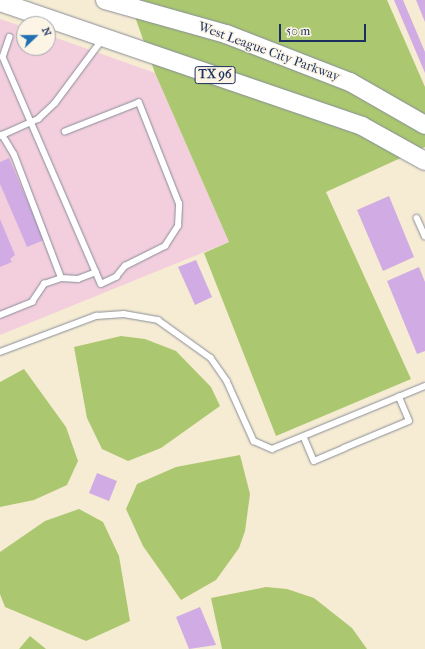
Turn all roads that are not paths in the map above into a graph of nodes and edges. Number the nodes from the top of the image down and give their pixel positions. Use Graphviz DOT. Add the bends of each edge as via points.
graph roads {
  1 [pos="105,0"];
  2 [pos="0,2"];
  3 [pos="10,38"];
  4 [pos="104,38"];
  5 [pos="33,121"];
  6 [pos="425,125"];
  7 [pos="65,132"];
  8 [pos="1,135"];
  9 [pos="425,161"];
  10 [pos="417,218"];
  11 [pos="425,236"];
  12 [pos="96,272"];
  13 [pos="61,278"];
  14 [pos="0,315"];
  15 [pos="0,352"];
  16 [pos="425,386"];
  17 [pos="399,397"];
  18 [pos="304,437"];
  1 -- 6 [label="main road, West League City Parkway" via="226,34 350,82"];
  2 -- 4 [label="main road, TX 96"];
  3 -- 5 [label="lane" via="3,57"];
  4 -- 5 [label="lane" via="55,103"];
  4 -- 9 [label="main road, TX 96" via="362,126"];
  5 -- 8 [label="lane"];
  5 -- 12 [label="lane"];
  7 -- 12 [label="lane" via="139,103 178,204 178,226 165,246 125,266 116,277 101,284"];
  8 -- 13 [label="lane" via="14,155"];
  10 -- 11 [label="lane"];
  12 -- 13 [label="lane" via="78,279"];
  13 -- 14 [label="lane" via="44,284 32,302"];
  15 -- 18 [label="lane" via="96,316 124,314 158,320 211,358 227,381 254,442 272,448"];
  16 -- 17 [label="lane"];
  17 -- 18 [label="lane"];
  17 -- 18 [label="lane" via="409,421 338,451 314,461"];
}
